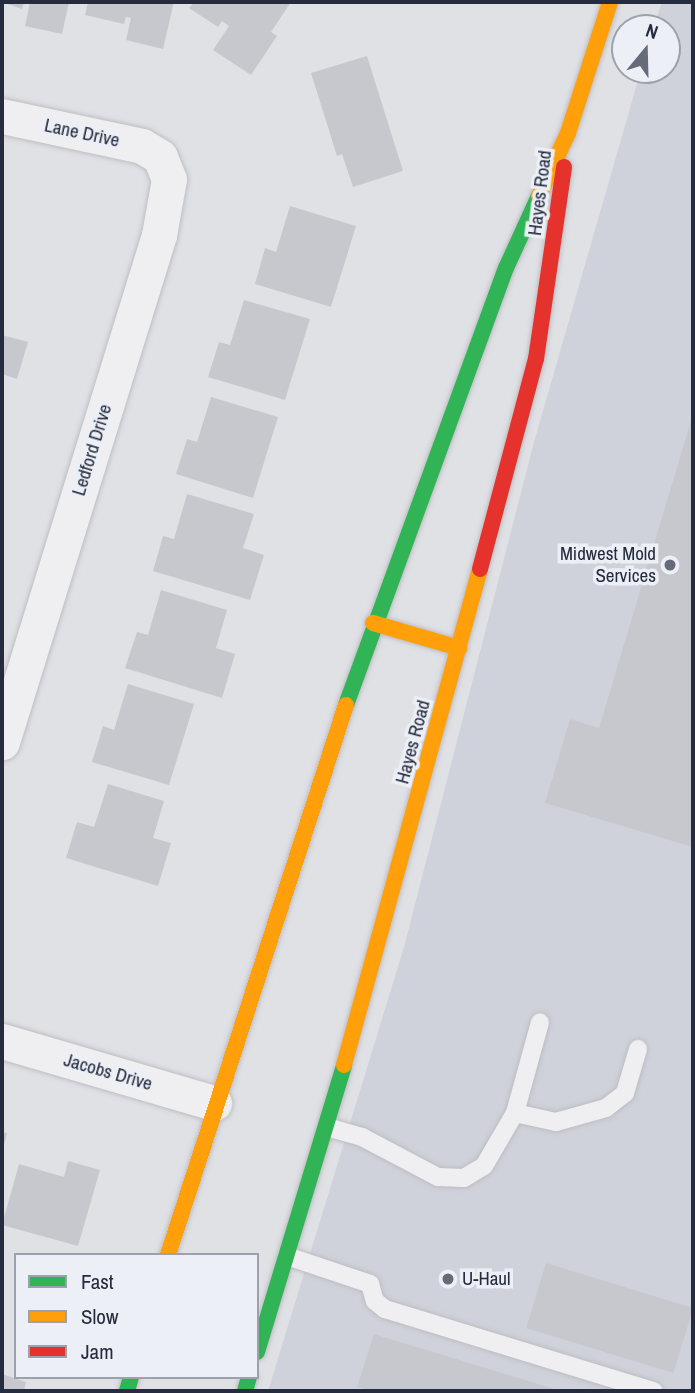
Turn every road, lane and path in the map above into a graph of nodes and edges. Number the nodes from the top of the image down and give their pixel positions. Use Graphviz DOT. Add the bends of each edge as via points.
graph roads {
  1 [pos="610,2"];
  2 [pos="2,116"];
  3 [pos="568,133"];
  4 [pos="160,157"];
  5 [pos="373,623"];
  6 [pos="459,648"];
  7 [pos="2,742"];
  8 [pos="540,1022"];
  9 [pos="2,1041"];
  10 [pos="638,1049"];
  11 [pos="214,1103"];
  12 [pos="515,1113"];
  13 [pos="327,1127"];
  14 [pos="169,1253"];
  15 [pos="286,1256"];
  16 [pos="259,1345"];
  17 [pos="654,1391"];
  1 -- 3 [label="street, Hayes Road"];
  2 -- 4 [label="street, Lane Drive" via="142,146"];
  3 -- 5 [label="street, Hayes Road" via="506,268"];
  3 -- 6 [label="street, Hayes Road" via="536,359"];
  4 -- 7 [label="street, Ledford Drive" via="169,179 167,206"];
  5 -- 6 [label="street"];
  5 -- 11 [label="street, Hayes Road"];
  6 -- 13 [label="street, Hayes Road"];
  8 -- 12 [label="lane"];
  9 -- 11 [label="street, Jacobs Drive"];
  10 -- 12 [label="lane" via="625,1093 606,1108 556,1122"];
  11 -- 14 [label="street, Hayes Road"];
  12 -- 13 [label="lane" via="484,1166 464,1178 438,1177 362,1137"];
  13 -- 15 [label="street, Hayes Road"];
  15 -- 16 [label="street, Hayes Road"];
  15 -- 17 [label="lane" via="370,1284 375,1301 385,1309"];
}
